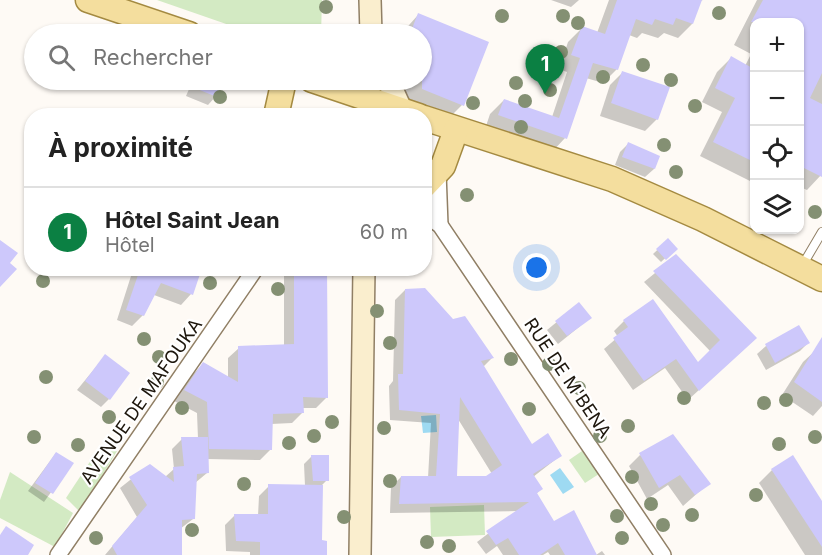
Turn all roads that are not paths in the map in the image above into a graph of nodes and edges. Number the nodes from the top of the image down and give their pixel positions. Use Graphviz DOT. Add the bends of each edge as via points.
graph roads {
  1 [pos="88,0"];
  2 [pos="370,0"];
  3 [pos="159,24"];
  4 [pos="370,24"];
  5 [pos="268,90"];
  6 [pos="281,90"];
  7 [pos="346,90"];
  8 [pos="395,90"];
  9 [pos="275,108"];
  10 [pos="277,108"];
  11 [pos="398,108"];
  12 [pos="407,108"];
  13 [pos="432,121"];
  14 [pos="456,130"];
  15 [pos="501,141"];
  16 [pos="435,175"];
  17 [pos="432,220"];
  18 [pos="440,225"];
  19 [pos="822,232"];
  20 [pos="801,267"];
  21 [pos="250,276"];
  22 [pos="364,276"];
  23 [pos="822,279"];
  24 [pos="58,555"];
  25 [pos="360,555"];
  26 [pos="663,555"];
  1 -- 3 [label="main road"];
  2 -- 4 [label="street"];
  5 -- 9 [label="main road"];
  6 -- 10 [label="main road"];
  7 -- 11 [label="main road"];
  8 -- 12 [label="street"];
  13 -- 14 [label="main road"];
  14 -- 15 [label="main road"];
  14 -- 16 [label="main road"];
  15 -- 16 [label="main road" via="470,148"];
  15 -- 20 [label="main road" via="612,179"];
  16 -- 18 [label="street"];
  17 -- 18 [label="street, RUE DE M'BENA"];
  18 -- 26 [label="street, RUE DE M'BENA"];
  19 -- 20 [label="lane"];
  20 -- 23 [label="main road"];
  21 -- 24 [label="street, AVENUE DE MAFOUKA"];
  22 -- 25 [label="street"];
}
